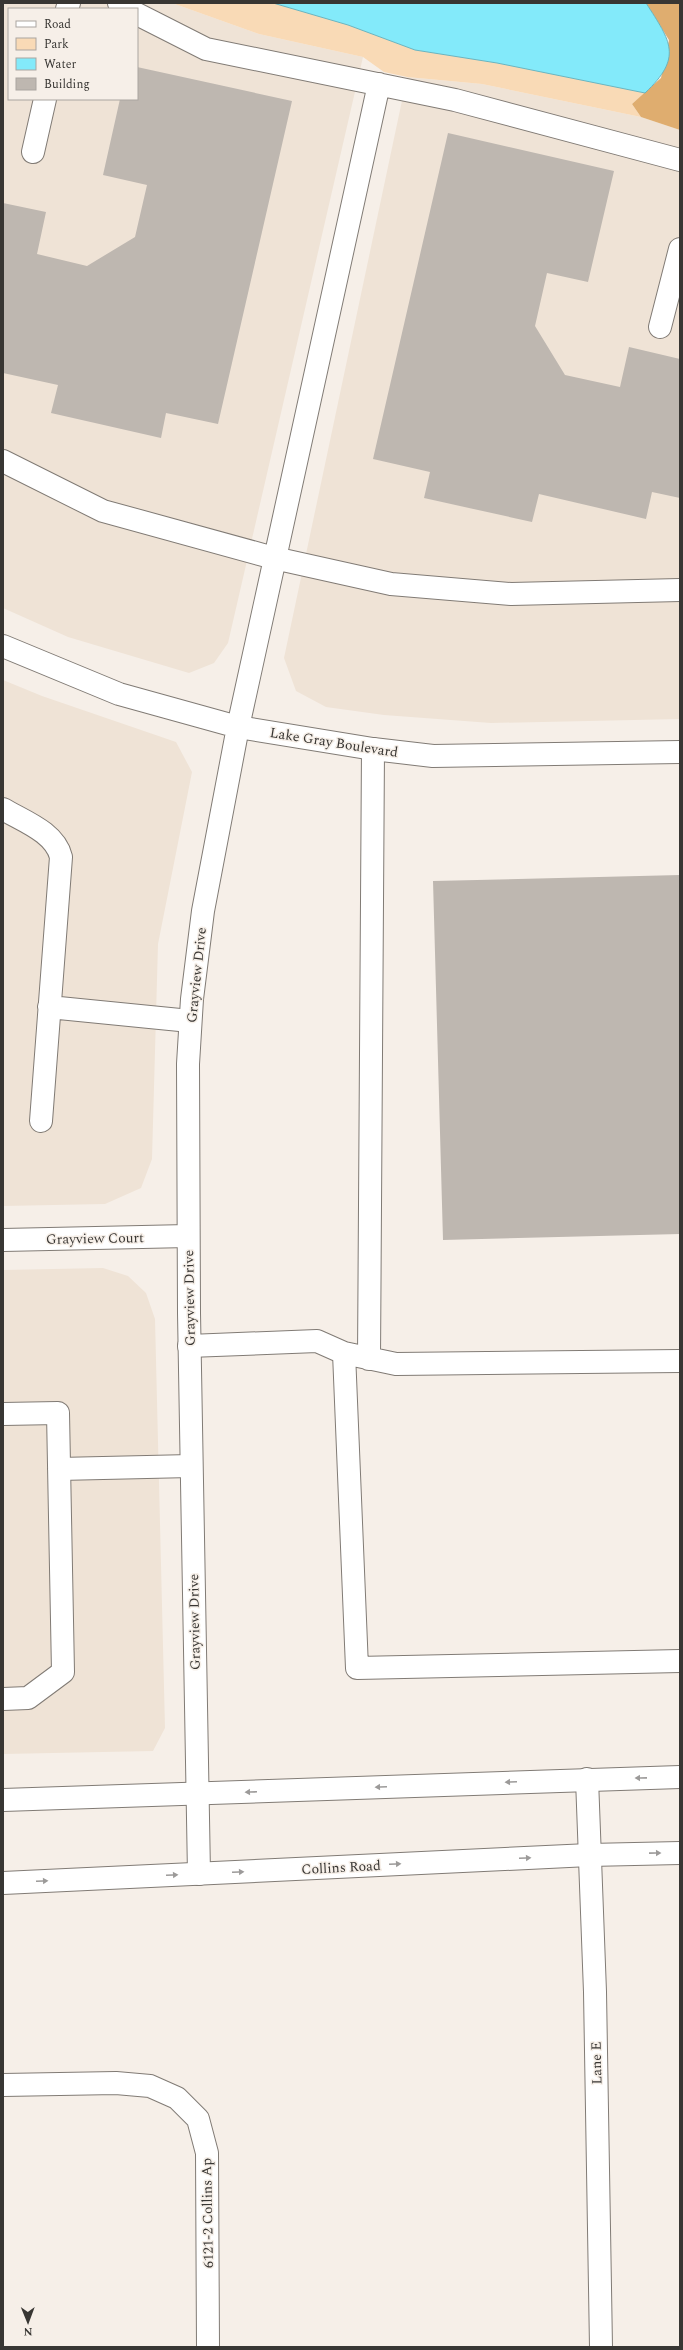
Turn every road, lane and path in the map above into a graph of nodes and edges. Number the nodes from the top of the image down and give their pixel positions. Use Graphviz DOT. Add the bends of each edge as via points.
graph roads {
  1 [pos="138,15"];
  2 [pos="379,84"];
  3 [pos="45,100"];
  4 [pos="33,152"];
  5 [pos="680,160"];
  6 [pos="680,249"];
  7 [pos="660,328"];
  8 [pos="3,461"];
  9 [pos="274,558"];
  10 [pos="680,590"];
  11 [pos="3,646"];
  12 [pos="238,727"];
  13 [pos="372,749"];
  14 [pos="680,752"];
  15 [pos="3,809"];
  16 [pos="49,1007"];
  17 [pos="190,1021"];
  18 [pos="41,1121"];
  19 [pos="188,1236"];
  20 [pos="3,1240"];
  21 [pos="189,1346"];
  22 [pos="344,1353"];
  23 [pos="369,1359"];
  24 [pos="680,1361"];
  25 [pos="3,1414"];
  26 [pos="191,1466"];
  27 [pos="59,1469"];
  28 [pos="680,1661"];
  29 [pos="3,1699"];
  30 [pos="680,1777"];
  31 [pos="588,1779"];
  32 [pos="197,1794"];
  33 [pos="3,1800"];
  34 [pos="680,1853"];
  35 [pos="589,1855"];
  36 [pos="198,1874"];
  37 [pos="3,1883"];
  38 [pos="3,2085"];
  39 [pos="208,2347"];
  40 [pos="601,2347"];
  1 -- 2 [label="street" via="206,49"];
  2 -- 5 [label="street" via="455,100"];
  2 -- 9 [label="street, Grayview Drive"];
  3 -- 4 [label="street"];
  6 -- 7 [label="street"];
  8 -- 9 [label="street" via="103,511"];
  9 -- 10 [label="street" via="391,584 511,594"];
  9 -- 12 [label="street, Grayview Drive"];
  11 -- 12 [label="street, Lake Gray Boulevard" via="119,694"];
  12 -- 13 [label="street, Lake Gray Boulevard"];
  12 -- 17 [label="street, Grayview Drive" via="202,911"];
  13 -- 14 [label="street, Lake Gray Boulevard" via="433,756"];
  13 -- 23 [label="street"];
  15 -- 16 [label="street" via="50,838 60,852"];
  16 -- 17 [label="street"];
  16 -- 18 [label="street"];
  17 -- 19 [label="street, Grayview Drive"];
  19 -- 20 [label="street, Grayview Court"];
  19 -- 21 [label="street, Grayview Drive"];
  21 -- 22 [label="street" via="317,1341"];
  21 -- 26 [label="street, Grayview Drive"];
  22 -- 23 [label="street"];
  22 -- 28 [label="street" via="357,1668"];
  23 -- 24 [label="street" via="396,1364"];
  25 -- 27 [label="street" via="58,1412"];
  26 -- 27 [label="street"];
  26 -- 32 [label="street, Grayview Drive"];
  27 -- 29 [label="street" via="63,1672 28,1698"];
  30 -- 31 [label="street, one-way"];
  31 -- 32 [label="street, one-way"];
  31 -- 35 [label="street, Lane E"];
  32 -- 33 [label="street"];
  32 -- 36 [label="street, Grayview Drive"];
  35 -- 34 [label="street, Collins Road, one-way"];
  36 -- 35 [label="street, Collins Road, one-way"];
  35 -- 40 [label="street, Lane E" via="595,1992"];
  37 -- 36 [label="street, Collins Road, one-way"];
  38 -- 39 [label="street, 6121-2 Collins Ap" via="116,2083 150,2086 177,2098 198,2119 207,2153"];
}
